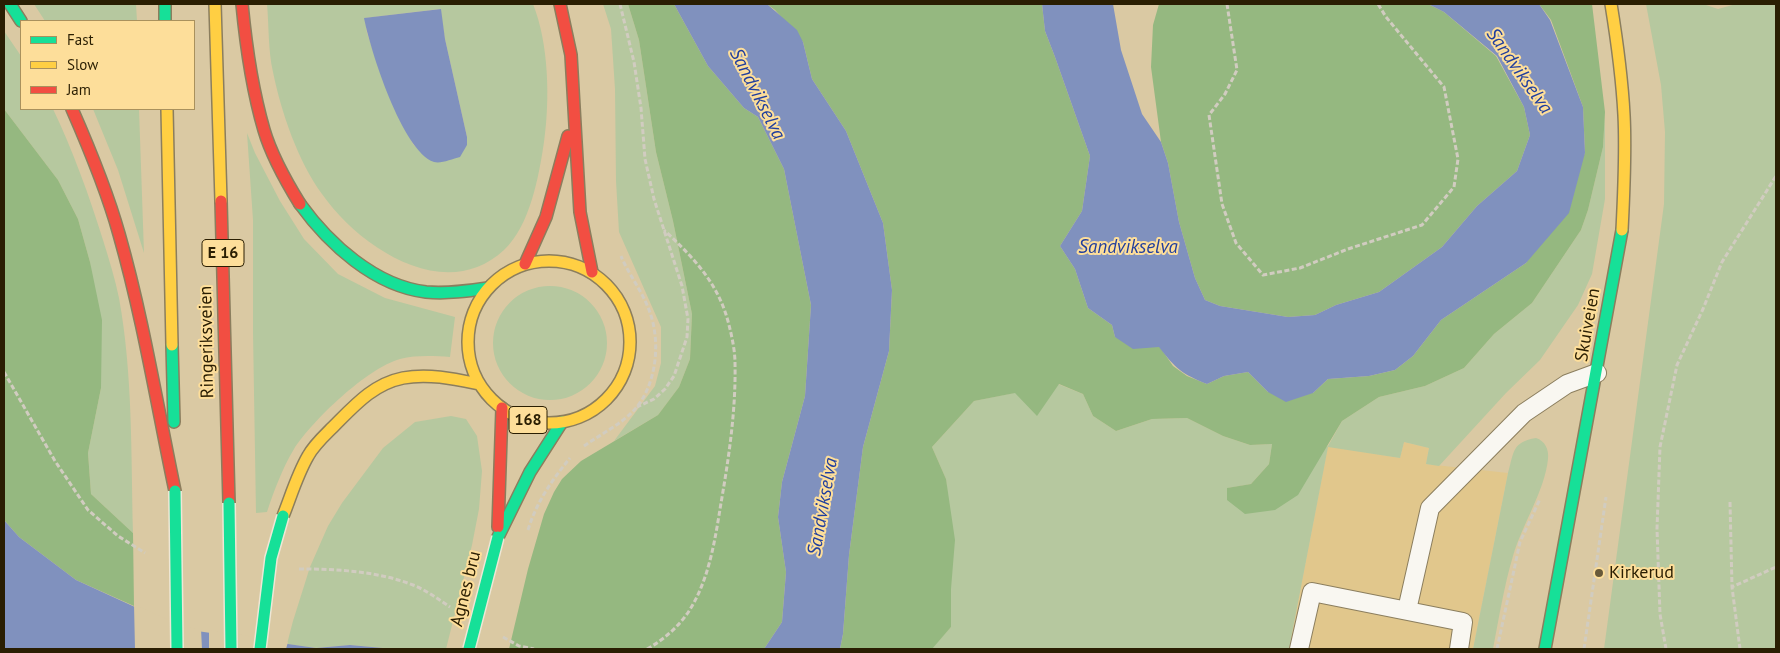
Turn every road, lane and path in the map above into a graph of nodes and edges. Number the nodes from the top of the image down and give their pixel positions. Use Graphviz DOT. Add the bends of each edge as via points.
graph roads {
  1 [pos="10,4"];
  2 [pos="165,4"];
  3 [pos="215,4"];
  4 [pos="242,4"];
  5 [pos="560,4"];
  6 [pos="620,4"];
  7 [pos="1228,4"];
  8 [pos="1378,4"];
  9 [pos="1611,4"];
  10 [pos="20,20"];
  11 [pos="165,20"];
  12 [pos="576,108"];
  13 [pos="72,110"];
  14 [pos="167,110"];
  15 [pos="1776,176"];
  16 [pos="664,230"];
  17 [pos="620,254"];
  18 [pos="525,264"];
  19 [pos="592,272"];
  20 [pos="488,288"];
  21 [pos="1597,372"];
  22 [pos="479,384"];
  23 [pos="502,408"];
  24 [pos="636,408"];
  25 [pos="562,422"];
  26 [pos="580,449"];
  27 [pos="575,454"];
  28 [pos="570,458"];
  29 [pos="175,491"];
  30 [pos="1545,491"];
  31 [pos="1730,502"];
  32 [pos="498,537"];
  33 [pos="1776,567"];
  34 [pos="1732,587"];
  35 [pos="1407,610"];
  36 [pos="177,649"];
  37 [pos="231,649"];
  38 [pos="260,649"];
  39 [pos="469,649"];
  40 [pos="647,649"];
  41 [pos="1298,649"];
  42 [pos="1459,649"];
  43 [pos="1497,649"];
  44 [pos="1544,649"];
  45 [pos="1666,649"];
  46 [pos="1740,649"];
  1 -- 10 [label="main road"];
  2 -- 11 [label="main road"];
  3 -- 37 [label="main road, Ringeriksveien / E 16, bridge"];
  4 -- 20 [label="main road" via="245,41 265,132 292,192 309,215 354,260 378,276 428,292 453,294"];
  5 -- 12 [label="main road" via="572,51"];
  6 -- 16 [label="path" via="642,108 645,159"];
  7 -- 8 [label="path" via="1237,70 1209,115 1222,204 1236,243 1263,275 1300,268 1422,225 1454,187 1458,159 1444,87"];
  9 -- 21 [label="main road, Skuiveien" via="1624,112 1626,173 1622,236"];
  12 -- 18 [label="main road" via="551,205"];
  12 -- 19 [label="main road" via="578,194"];
  13 -- 29 [label="main road" via="96,165 119,233"];
  14 -- 29 [label="main road, Ringeriksveien"];
  15 -- 45 [label="path" via="1722,262 1677,365 1660,447 1659,596"];
  16 -- 24 [label="path" via="682,286 688,319 686,337 674,376 665,389"];
  16 -- 40 [label="path" via="694,258 718,293 729,325 735,361 734,395 726,476 714,547 706,573 687,614 663,640"];
  17 -- 24 [label="path" via="650,311 656,338 655,362 647,388"];
  18 -- 19 [label="main road, 168" via="548,260 571,263"];
  18 -- 20 [label="main road, 168" via="505,273"];
  19 -- 25 [label="main road, 168" via="613,291 626,316 631,344 625,371 611,396 589,413"];
  20 -- 22 [label="main road, 168" via="475,310 468,334 470,360"];
  21 -- 35 [label="lane" via="1567,384 1524,414 1430,508"];
  21 -- 44 [label="main road, Skuiveien"];
  22 -- 23 [label="main road, 168"];
  22 -- 38 [label="main road, bridge" via="425,376 382,385 358,402 322,438 306,458 283,516 271,558"];
  23 -- 25 [label="main road, 168" via="521,418 541,423"];
  23 -- 32 [label="main road, Agnes bru / 168"];
  24 -- 26 [label="path"];
  25 -- 32 [label="main road, Agnes bru / 168" via="530,472"];
  27 -- 28 [label="path"];
  29 -- 36 [label="main road, Ringeriksveien, bridge"];
  30 -- 43 [label="path" via="1520,542"];
  31 -- 34 [label="path"];
  32 -- 39 [label="main road, Agnes bru / 168, bridge"];
  33 -- 34 [label="path"];
  34 -- 46 [label="path"];
  35 -- 41 [label="lane" via="1312,592"];
  35 -- 42 [label="lane" via="1463,622"];
}
